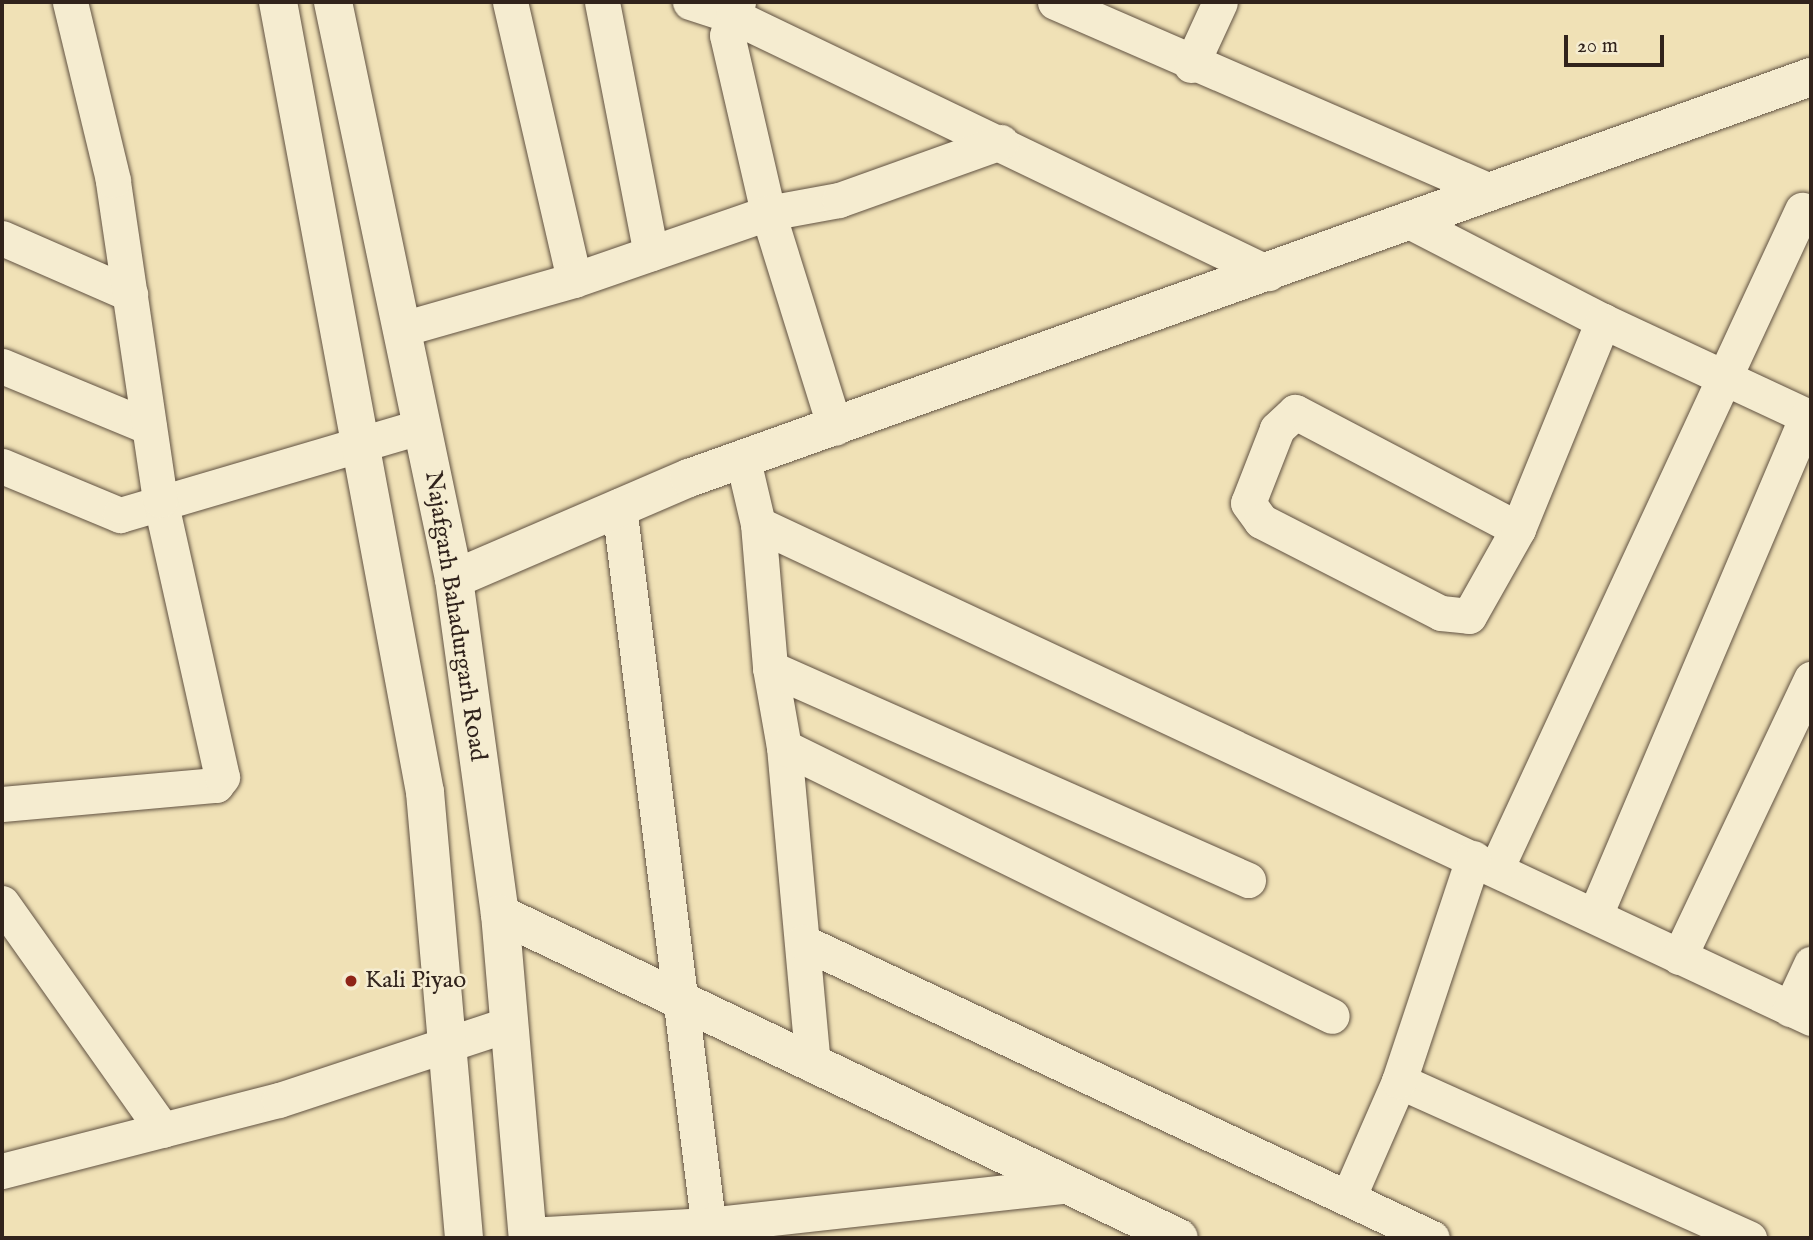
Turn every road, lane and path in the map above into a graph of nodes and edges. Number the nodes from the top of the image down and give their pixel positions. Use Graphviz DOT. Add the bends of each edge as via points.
graph roads {
  1 [pos="70,2"];
  2 [pos="278,2"];
  3 [pos="333,2"];
  4 [pos="510,2"];
  5 [pos="602,2"];
  6 [pos="690,2"];
  7 [pos="1055,2"];
  8 [pos="1220,2"];
  9 [pos="735,9"];
  10 [pos="1191,65"];
  11 [pos="1811,77"];
  12 [pos="1001,142"];
  13 [pos="1491,192"];
  14 [pos="1802,210"];
  15 [pos="768,213"];
  16 [pos="1411,222"];
  17 [pos="2,239"];
  18 [pos="650,253"];
  19 [pos="1268,273"];
  20 [pos="574,280"];
  21 [pos="130,294"];
  22 [pos="1603,321"];
  23 [pos="402,329"];
  24 [pos="2,366"];
  25 [pos="1722,379"];
  26 [pos="1809,417"];
  27 [pos="422,426"];
  28 [pos="149,427"];
  29 [pos="835,428"];
  30 [pos="362,439"];
  31 [pos="743,460"];
  32 [pos="2,466"];
  33 [pos="160,500"];
  34 [pos="619,506"];
  35 [pos="758,524"];
  36 [pos="1518,529"];
  37 [pos="454,579"];
  38 [pos="770,668"];
  39 [pos="1811,679"];
  40 [pos="784,747"];
  41 [pos="2,804"];
  42 [pos="1485,863"];
  43 [pos="1248,880"];
  44 [pos="2,902"];
  45 [pos="500,914"];
  46 [pos="1595,915"];
  47 [pos="803,942"];
  48 [pos="1679,957"];
  49 [pos="1811,964"];
  50 [pos="681,1003"];
  51 [pos="1800,1013"];
  52 [pos="1332,1016"];
  53 [pos="509,1024"];
  54 [pos="448,1039"];
  55 [pos="813,1065"];
  56 [pos="1399,1081"];
  57 [pos="163,1130"];
  58 [pos="2,1171"];
  59 [pos="1068,1185"];
  60 [pos="1348,1198"];
  61 [pos="709,1231"];
  62 [pos="528,1237"];
  63 [pos="464,1238"];
  64 [pos="1179,1238"];
  65 [pos="1432,1238"];
  66 [pos="1749,1238"];
  1 -- 21 [label="street" via="113,180"];
  2 -- 30 [label="main road"];
  3 -- 23 [label="main road, Najafgarh Bahadurgarh Road"];
  4 -- 20 [label="street"];
  5 -- 18 [label="street"];
  6 -- 9 [label="street"];
  7 -- 10 [label="street"];
  8 -- 10 [label="street"];
  9 -- 12 [label="street"];
  9 -- 15 [label="street" via="727,35"];
  10 -- 13 [label="street"];
  11 -- 13 [label="main road"];
  12 -- 15 [label="street" via="839,200"];
  12 -- 19 [label="street"];
  13 -- 16 [label="main road"];
  14 -- 25 [label="street"];
  15 -- 18 [label="street"];
  15 -- 29 [label="street"];
  16 -- 19 [label="main road"];
  16 -- 22 [label="street"];
  17 -- 21 [label="street"];
  18 -- 20 [label="street"];
  19 -- 29 [label="main road"];
  20 -- 23 [label="street"];
  21 -- 28 [label="street"];
  22 -- 25 [label="street"];
  22 -- 36 [label="street"];
  23 -- 27 [label="main road, Najafgarh Bahadurgarh Road"];
  24 -- 28 [label="street"];
  25 -- 26 [label="street"];
  25 -- 42 [label="street"];
  26 -- 46 [label="street"];
  27 -- 30 [label="street"];
  27 -- 37 [label="main road, Najafgarh Bahadurgarh Road"];
  28 -- 33 [label="street"];
  29 -- 31 [label="main road"];
  30 -- 33 [label="street"];
  30 -- 54 [label="main road" via="425,792"];
  31 -- 34 [label="main road"];
  31 -- 35 [label="street"];
  32 -- 33 [label="street" via="98,510 120,515"];
  33 -- 41 [label="street" via="222,777 216,785"];
  34 -- 37 [label="main road"];
  34 -- 50 [label="street"];
  35 -- 38 [label="street"];
  35 -- 42 [label="street"];
  36 -- 36 [label="street" via="1480,604 1469,616 1456,618 1261,521 1248,503 1278,429 1295,412"];
  37 -- 45 [label="main road, Najafgarh Bahadurgarh Road"];
  38 -- 40 [label="street"];
  38 -- 43 [label="street"];
  39 -- 48 [label="street"];
  40 -- 47 [label="street"];
  40 -- 52 [label="street"];
  42 -- 46 [label="street"];
  42 -- 56 [label="street"];
  44 -- 57 [label="street"];
  45 -- 50 [label="main road"];
  45 -- 53 [label="main road, Najafgarh Bahadurgarh Road"];
  46 -- 48 [label="street"];
  47 -- 55 [label="street"];
  47 -- 60 [label="street"];
  48 -- 51 [label="street"];
  49 -- 51 [label="street"];
  50 -- 55 [label="main road"];
  50 -- 61 [label="street"];
  53 -- 54 [label="street"];
  53 -- 62 [label="main road, Najafgarh Bahadurgarh Road"];
  54 -- 57 [label="street" via="279,1100"];
  54 -- 63 [label="main road"];
  55 -- 59 [label="main road"];
  56 -- 60 [label="street"];
  56 -- 66 [label="street"];
  57 -- 58 [label="street"];
  59 -- 61 [label="street"];
  59 -- 64 [label="main road"];
  60 -- 65 [label="street"];
  61 -- 62 [label="street"];
}
